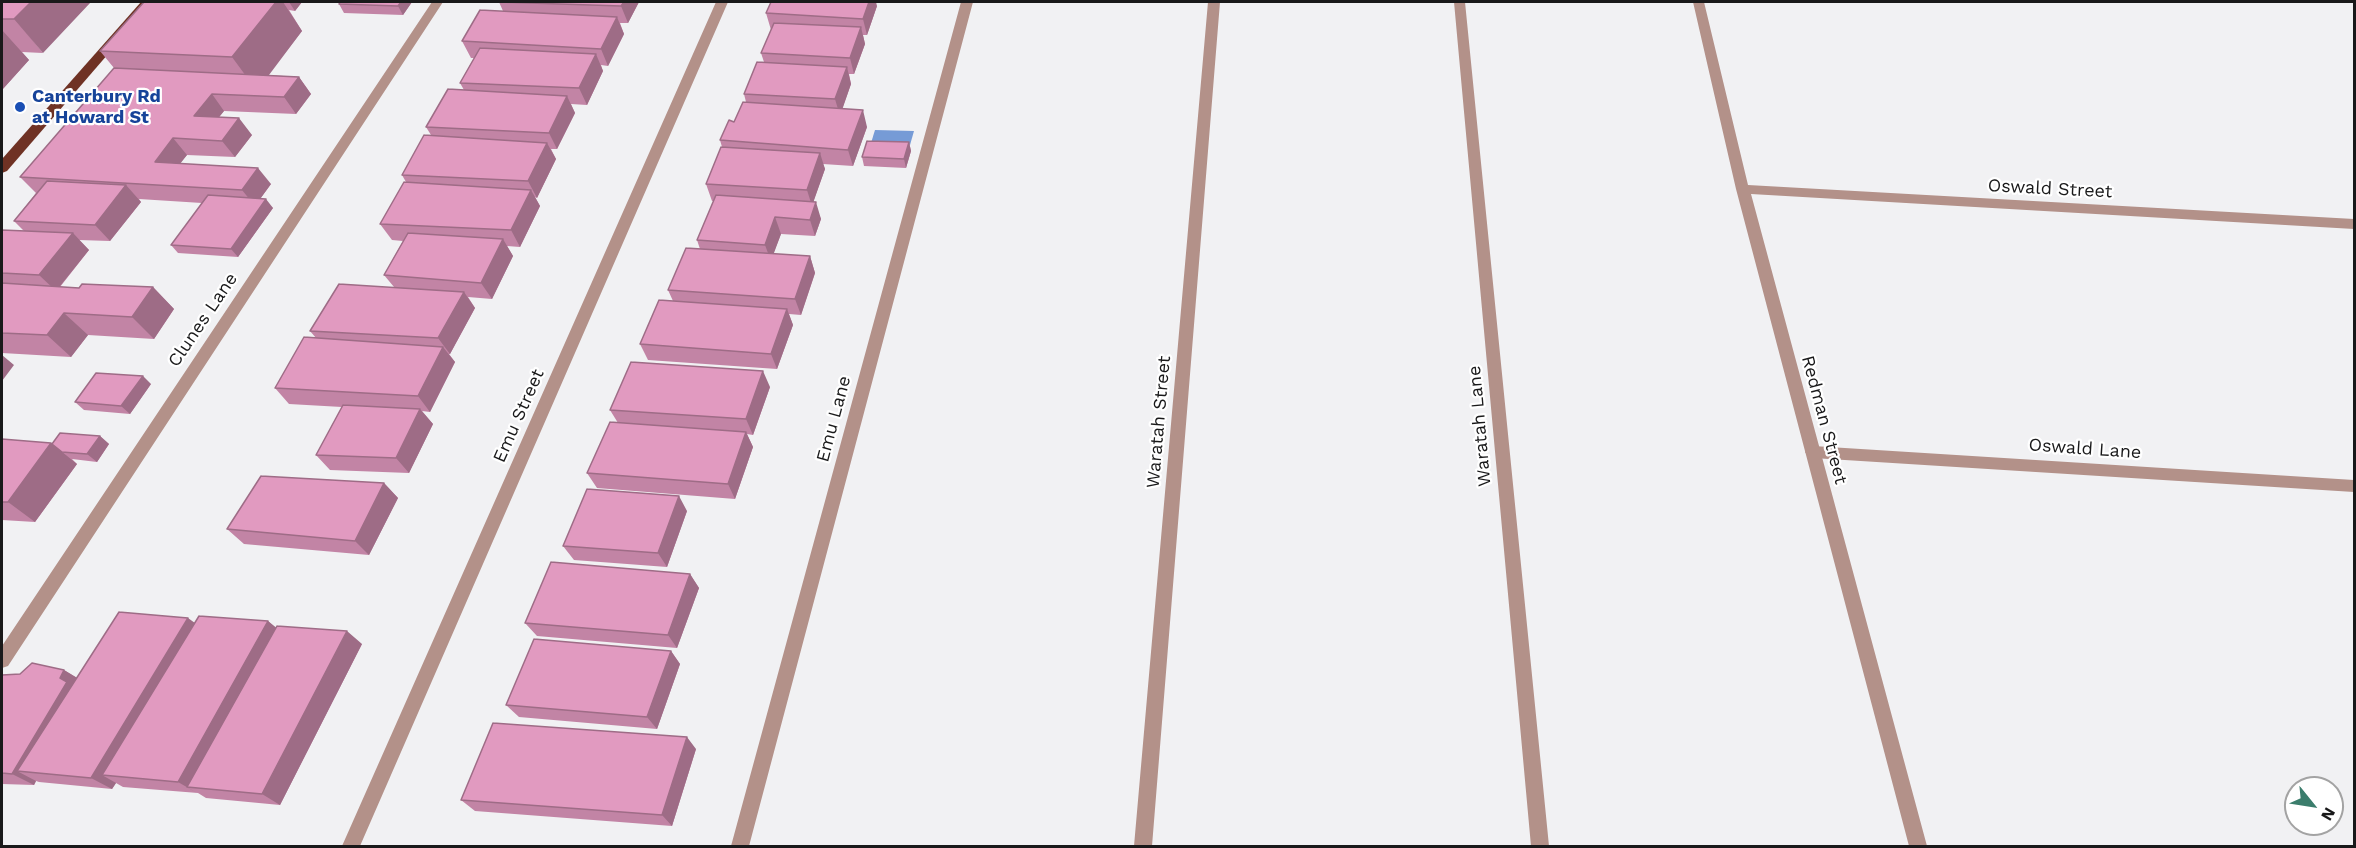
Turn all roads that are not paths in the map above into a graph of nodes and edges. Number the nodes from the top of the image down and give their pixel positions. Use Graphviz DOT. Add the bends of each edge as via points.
graph roads {
  1 [pos="147,2"];
  2 [pos="437,2"];
  3 [pos="722,2"];
  4 [pos="967,2"];
  5 [pos="1214,2"];
  6 [pos="1459,2"];
  7 [pos="1698,2"];
  8 [pos="2,168"];
  9 [pos="1743,189"];
  10 [pos="2355,224"];
  11 [pos="1813,452"];
  12 [pos="2355,486"];
  13 [pos="2,660"];
  14 [pos="351,846"];
  15 [pos="740,846"];
  16 [pos="1143,846"];
  17 [pos="1540,846"];
  18 [pos="1918,846"];
  1 -- 8 [label="highway"];
  2 -- 13 [label="street, Clunes Lane"];
  3 -- 14 [label="street, Emu Street"];
  4 -- 15 [label="street, Emu Lane"];
  5 -- 16 [label="street, Waratah Street"];
  6 -- 17 [label="street, Waratah Lane"];
  7 -- 9 [label="street, Redman Street"];
  9 -- 10 [label="street, Oswald Street"];
  9 -- 11 [label="street, Redman Street"];
  11 -- 12 [label="street, Oswald Lane"];
  11 -- 18 [label="street, Redman Street"];
}
